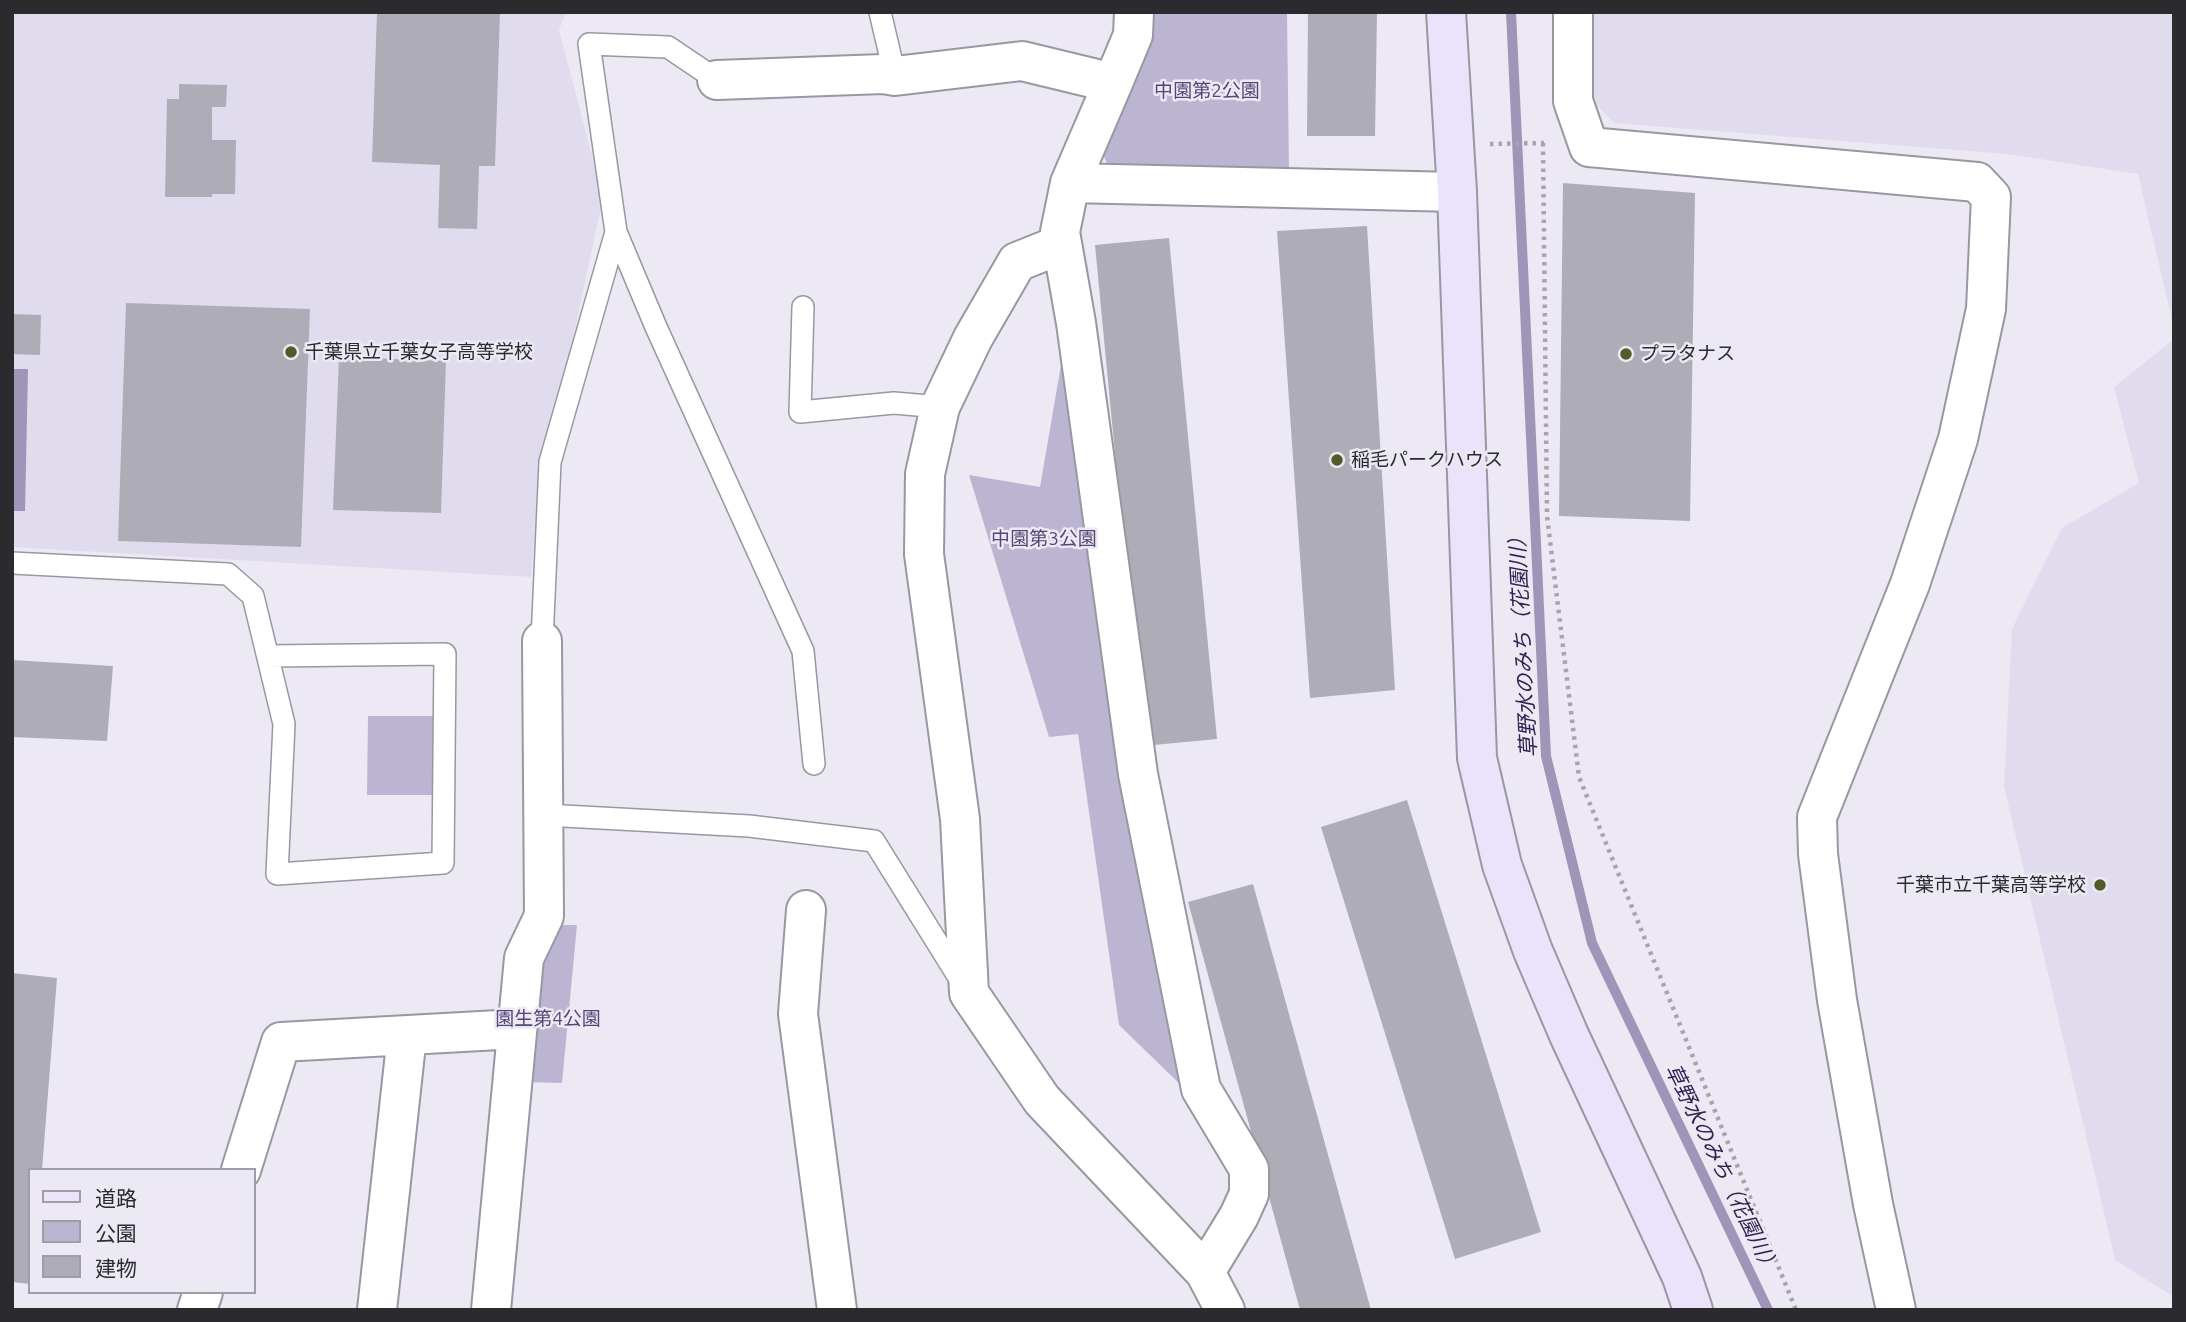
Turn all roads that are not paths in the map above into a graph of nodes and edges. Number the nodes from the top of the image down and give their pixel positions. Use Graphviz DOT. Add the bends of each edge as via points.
graph roads {
  1 [pos="880,12"];
  2 [pos="1134,12"];
  3 [pos="1446,12"];
  4 [pos="1573,12"];
  5 [pos="895,76"];
  6 [pos="717,80"];
  7 [pos="1113,83"];
  8 [pos="1070,183"];
  9 [pos="1457,192"];
  10 [pos="616,232"];
  11 [pos="1062,244"];
  12 [pos="803,307"];
  13 [pos="940,407"];
  14 [pos="12,564"];
  15 [pos="542,640"];
  16 [pos="268,656"];
  17 [pos="814,764"];
  18 [pos="545,815"];
  19 [pos="806,910"];
  20 [pos="969,993"];
  21 [pos="517,1029"];
  22 [pos="407,1035"];
  23 [pos="242,1168"];
  24 [pos="1205,1272"];
  25 [pos="377,1310"];
  26 [pos="491,1310"];
  27 [pos="837,1310"];
  28 [pos="1225,1310"];
  29 [pos="1693,1310"];
  30 [pos="1896,1310"];
  1 -- 5 [label="lane"];
  2 -- 7 [label="street" via="1133,35"];
  3 -- 9 [label="street"];
  4 -- 30 [label="street" via="1573,101 1589,147 1977,182 1991,197 1986,309 1958,439 1910,584 1817,817 1838,1000"];
  5 -- 6 [label="street"];
  5 -- 7 [label="street" via="1022,61"];
  6 -- 10 [label="lane" via="668,47 589,44"];
  7 -- 8 [label="street"];
  8 -- 9 [label="street"];
  8 -- 11 [label="street" via="1060,232"];
  9 -- 29 [label="street" via="1477,758 1502,865 1533,951"];
  10 -- 15 [label="lane" via="550,462"];
  10 -- 17 [label="lane" via="803,651"];
  11 -- 13 [label="street" via="1017,262"];
  11 -- 24 [label="street" via="1138,774 1201,1089 1249,1169 1249,1194"];
  12 -- 13 [label="lane" via="800,412 894,403"];
  13 -- 20 [label="street" via="925,474 924,554 960,819"];
  14 -- 16 [label="lane" via="228,575 253,596"];
  15 -- 18 [label="street"];
  16 -- 16 [label="lane" via="446,654 443,863 277,874 284,724"];
  18 -- 20 [label="lane" via="750,826 874,841"];
  18 -- 21 [label="street" via="544,916 524,958"];
  19 -- 27 [label="street" via="798,1014"];
  20 -- 24 [label="street" via="1042,1100"];
  21 -- 22 [label="street"];
  21 -- 26 [label="street"];
  22 -- 23 [label="street" via="281,1042"];
  22 -- 25 [label="street"];
  24 -- 28 [label="street"];
}
